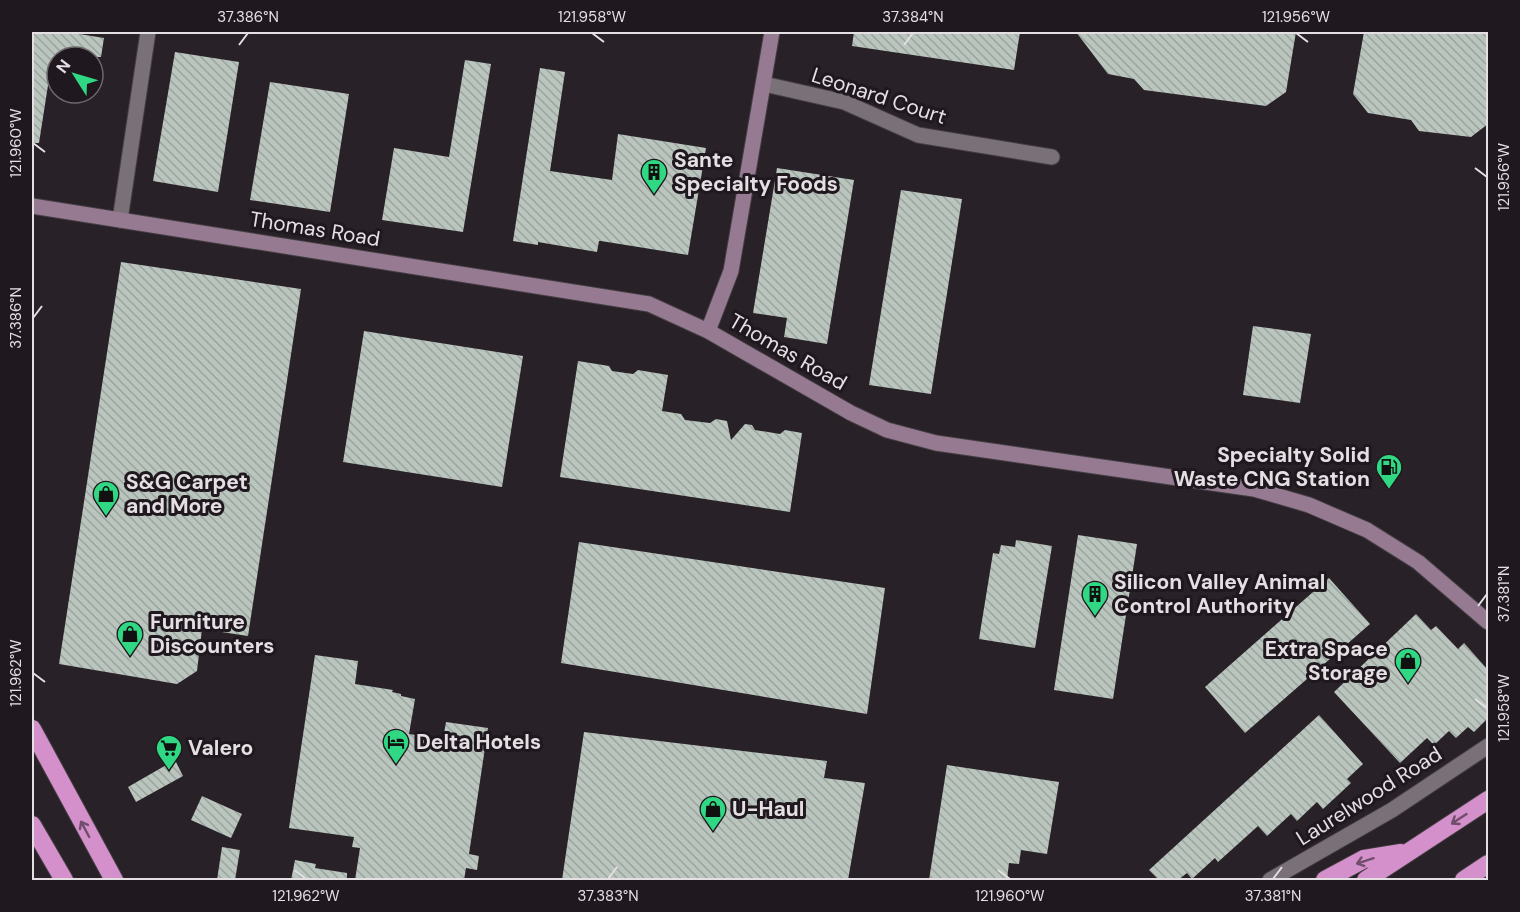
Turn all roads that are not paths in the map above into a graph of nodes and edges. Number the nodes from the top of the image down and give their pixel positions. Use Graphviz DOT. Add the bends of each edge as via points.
graph roads {
  1 [pos="148,32"];
  2 [pos="772,32"];
  3 [pos="764,84"];
  4 [pos="1052,157"];
  5 [pos="32,206"];
  6 [pos="120,220"];
  7 [pos="708,331"];
  8 [pos="1488,622"];
  9 [pos="32,729"];
  10 [pos="1488,746"];
  11 [pos="1488,800"];
  12 [pos="32,825"];
  13 [pos="1409,852"];
  14 [pos="103,862"];
  15 [pos="1488,864"];
  16 [pos="64,880"];
  17 [pos="114,880"];
  18 [pos="123,880"];
  19 [pos="1270,880"];
  20 [pos="1325,880"];
  21 [pos="1366,880"];
  22 [pos="1464,880"];
  1 -- 6 [label="street"];
  2 -- 3 [label="street"];
  3 -- 4 [label="street, Leonard Court" via="844,102 918,135"];
  3 -- 7 [label="street" via="731,271"];
  5 -- 6 [label="street, Thomas Road"];
  6 -- 7 [label="street, Thomas Road" via="649,304"];
  7 -- 8 [label="street, Thomas Road" via="886,430 936,443 1254,489 1309,506 1367,530 1418,562"];
  14 -- 9 [label="highway, one-way"];
  10 -- 19 [label="street, Laurelwood Road" via="1392,810"];
  11 -- 13 [label="highway, one-way"];
  12 -- 16 [label="highway"];
  13 -- 20 [label="highway, one-way" via="1364,859"];
  13 -- 21 [label="highway"];
  14 -- 17 [label="highway"];
  14 -- 18 [label="highway"];
  15 -- 22 [label="highway"];
}
